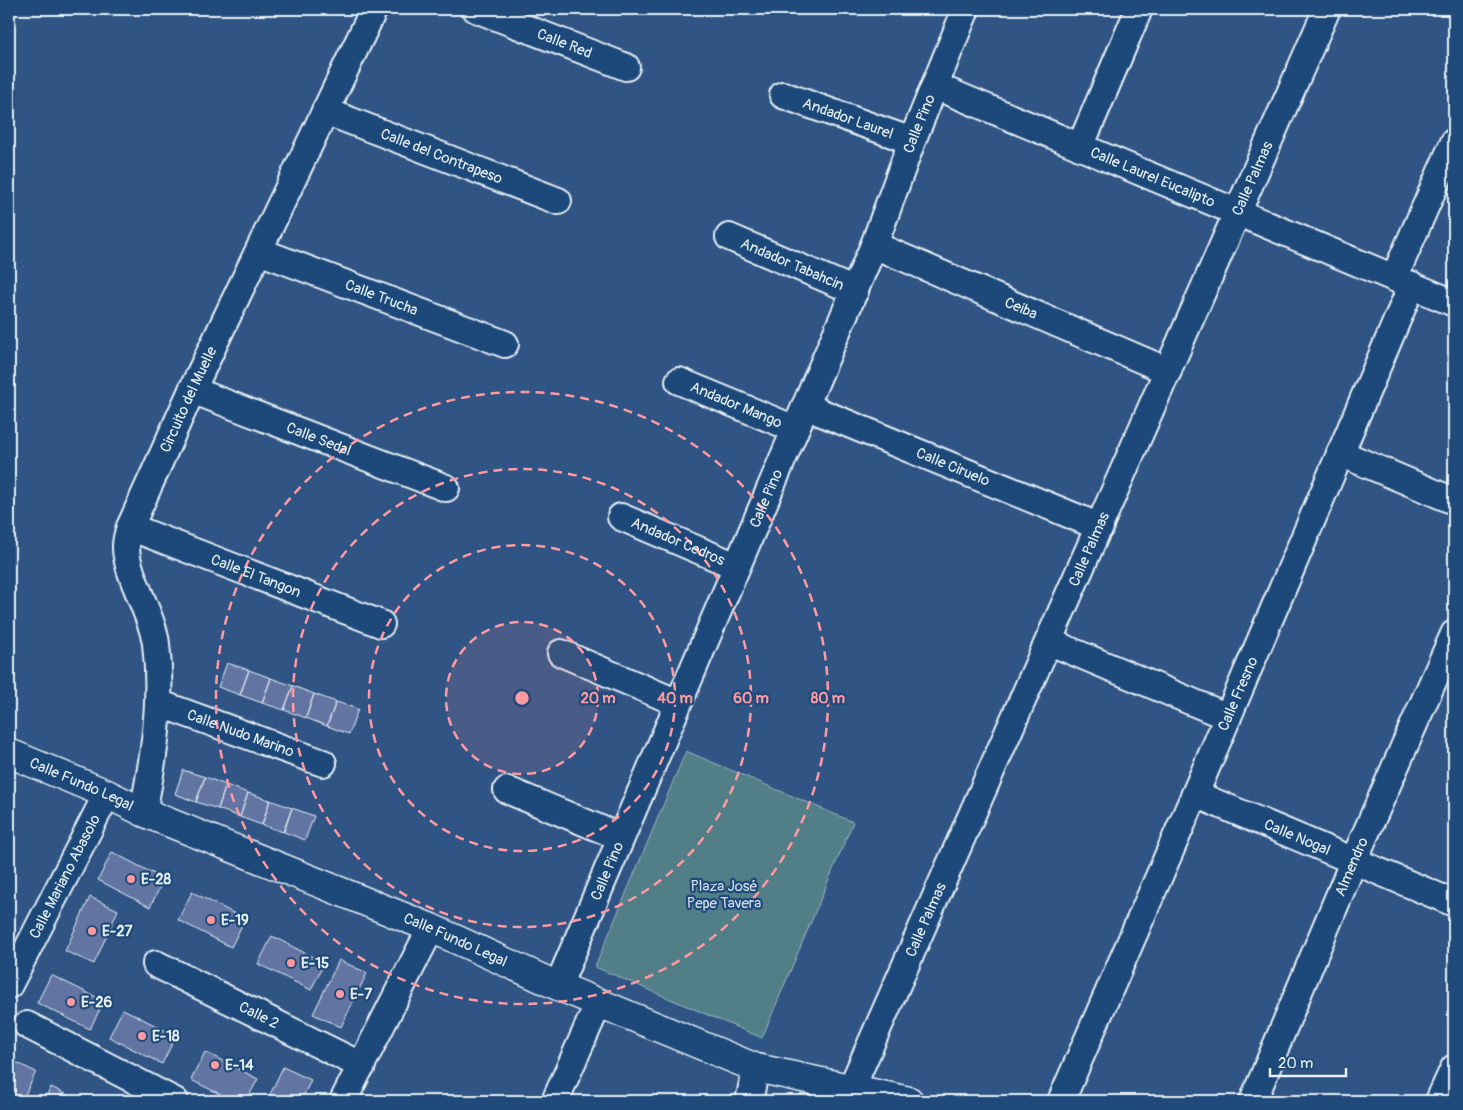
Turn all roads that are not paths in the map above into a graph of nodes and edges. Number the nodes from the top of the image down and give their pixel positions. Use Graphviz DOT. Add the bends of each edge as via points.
graph roads {
  1 [pos="374,9"];
  2 [pos="476,9"];
  3 [pos="966,9"];
  4 [pos="1139,9"];
  5 [pos="1327,9"];
  6 [pos="626,67"];
  7 [pos="934,86"];
  8 [pos="783,95"];
  9 [pos="325,111"];
  10 [pos="912,141"];
  11 [pos="1454,142"];
  12 [pos="1080,146"];
  13 [pos="558,201"];
  14 [pos="1238,212"];
  15 [pos="729,237"];
  16 [pos="874,245"];
  17 [pos="258,251"];
  18 [pos="1403,282"];
  19 [pos="855,291"];
  20 [pos="1454,303"];
  21 [pos="505,344"];
  22 [pos="1168,371"];
  23 [pos="679,381"];
  24 [pos="192,390"];
  25 [pos="800,418"];
  26 [pos="1340,453"];
  27 [pos="446,488"];
  28 [pos="1454,501"];
  29 [pos="621,517"];
  30 [pos="130,527"];
  31 [pos="1100,527"];
  32 [pos="736,566"];
  33 [pos="381,624"];
  34 [pos="1454,634"];
  35 [pos="1050,642"];
  36 [pos="561,653"];
  37 [pos="158,703"];
  38 [pos="678,703"];
  39 [pos="1228,717"];
  40 [pos="9,753"];
  41 [pos="323,763"];
  42 [pos="507,790"];
  43 [pos="107,794"];
  44 [pos="1196,794"];
  45 [pos="144,812"];
  46 [pos="620,837"];
  47 [pos="1354,860"];
  48 [pos="1454,903"];
  49 [pos="431,928"];
  50 [pos="156,964"];
  51 [pos="9,985"];
  52 [pos="558,986"];
  53 [pos="598,1002"];
  54 [pos="27,1025"];
  55 [pos="362,1066"];
  56 [pos="756,1068"];
  57 [pos="1454,1068"];
  58 [pos="851,1089"];
  59 [pos="175,1101"];
  60 [pos="343,1101"];
  61 [pos="555,1101"];
  62 [pos="749,1101"];
  63 [pos="909,1101"];
  64 [pos="1062,1101"];
  65 [pos="1253,1101"];
  66 [pos="1439,1101"];
  1 -- 9 [label="street, Circuito del Muelle"];
  2 -- 6 [label="street, Calle Red"];
  3 -- 7 [label="street, Calle Pino"];
  4 -- 12 [label="street"];
  5 -- 14 [label="street, Calle Palmas"];
  7 -- 10 [label="street, Calle Pino"];
  7 -- 12 [label="street, Calle Laurel Eucalipto"];
  8 -- 10 [label="street, Andador Laurel"];
  9 -- 13 [label="street, Calle del Contrapeso"];
  9 -- 17 [label="street, Circuito del Muelle"];
  10 -- 16 [label="street, Calle Pino"];
  11 -- 18 [label="street, Calle Fresno"];
  12 -- 14 [label="street, Calle Laurel Eucalipto"];
  14 -- 18 [label="street, Calle Laurel Eucalipto"];
  14 -- 22 [label="street, Calle Palmas"];
  15 -- 19 [label="street, Andador Tabahcin"];
  16 -- 19 [label="street, Calle Pino"];
  16 -- 22 [label="street, Ceiba"];
  17 -- 21 [label="street, Calle Trucha"];
  17 -- 24 [label="street, Circuito del Muelle"];
  18 -- 20 [label="street, Calle Laurel Eucalipto"];
  18 -- 26 [label="street, Calle Fresno"];
  19 -- 25 [label="street, Calle Pino"];
  22 -- 31 [label="street, Calle Palmas"];
  23 -- 25 [label="street, Andador Mango"];
  24 -- 27 [label="street, Calle Sedal"];
  24 -- 30 [label="street, Circuito del Muelle"];
  25 -- 31 [label="street, Calle Ciruelo"];
  25 -- 32 [label="street, Calle Pino"];
  26 -- 28 [label="street"];
  26 -- 39 [label="street, Calle Fresno"];
  29 -- 32 [label="street, Andador Cedros"];
  30 -- 33 [label="street, Calle El Tangon"];
  30 -- 37 [label="street, Circuito del Muelle" via="126,547 129,562 156,643"];
  31 -- 35 [label="street, Calle Palmas"];
  32 -- 38 [label="street, Calle Pino"];
  34 -- 47 [label="street, Almendro"];
  35 -- 39 [label="street"];
  35 -- 58 [label="street, Calle Palmas"];
  36 -- 38 [label="street"];
  37 -- 41 [label="street, Calle Nudo Marino"];
  37 -- 45 [label="street, Circuito del Muelle" via="154,758"];
  38 -- 46 [label="street, Calle Pino"];
  39 -- 44 [label="street, Calle Fresno"];
  40 -- 43 [label="street, Calle Fundo Legal"];
  42 -- 46 [label="street"];
  43 -- 45 [label="street, Calle Fundo Legal"];
  43 -- 51 [label="street, Calle Mariano Abasolo"];
  44 -- 47 [label="street, Calle Nogal"];
  44 -- 64 [label="street, Calle Fresno"];
  45 -- 49 [label="street, Calle Fundo Legal"];
  46 -- 52 [label="street, Calle Pino"];
  47 -- 48 [label="street, Calle Nogal"];
  47 -- 65 [label="street, Almendro"];
  49 -- 52 [label="street, Calle Fundo Legal"];
  49 -- 55 [label="street"];
  50 -- 55 [label="street, Calle 2"];
  52 -- 53 [label="street, Calle Fundo Legal"];
  53 -- 56 [label="street, Calle Fundo Legal"];
  53 -- 61 [label="street"];
  54 -- 59 [label="street"];
  55 -- 60 [label="street"];
  56 -- 58 [label="street, Calle Fundo Legal"];
  56 -- 62 [label="street"];
  57 -- 66 [label="street"];
  58 -- 63 [label="street, Calle Fundo Legal"];
}
